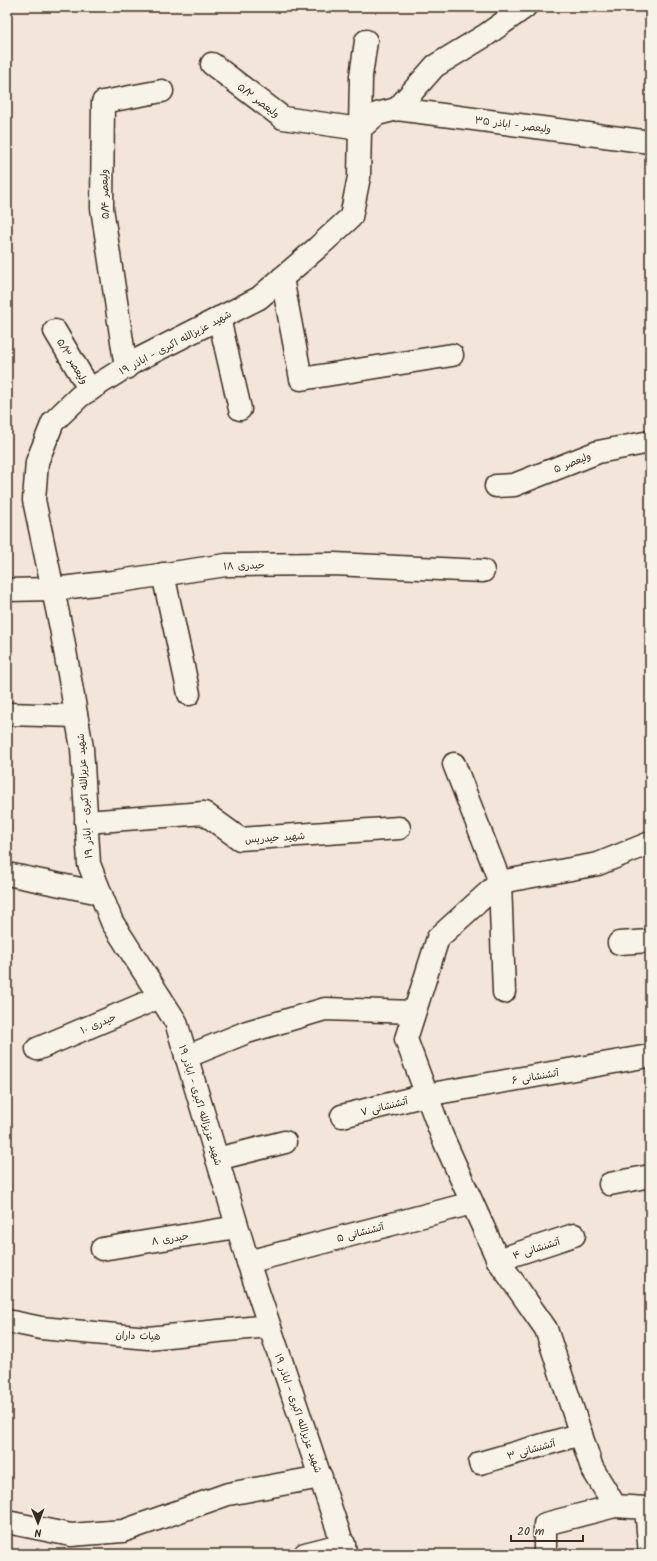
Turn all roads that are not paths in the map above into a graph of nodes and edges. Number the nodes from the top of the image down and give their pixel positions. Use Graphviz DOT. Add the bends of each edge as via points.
graph roads {
  1 [pos="525,7"];
  2 [pos="366,41"];
  3 [pos="212,64"];
  4 [pos="162,91"];
  5 [pos="387,112"];
  6 [pos="360,129"];
  7 [pos="650,142"];
  8 [pos="282,278"];
  9 [pos="219,318"];
  10 [pos="55,331"];
  11 [pos="452,355"];
  12 [pos="126,368"];
  13 [pos="90,390"];
  14 [pos="240,409"];
  15 [pos="650,442"];
  16 [pos="496,486"];
  17 [pos="483,571"];
  18 [pos="163,574"];
  19 [pos="52,589"];
  20 [pos="7,590"];
  21 [pos="189,694"];
  22 [pos="7,714"];
  23 [pos="76,716"];
  24 [pos="454,764"];
  25 [pos="86,822"];
  26 [pos="399,828"];
  27 [pos="650,842"];
  28 [pos="7,874"];
  29 [pos="500,882"];
  30 [pos="100,893"];
  31 [pos="650,941"];
  32 [pos="619,943"];
  33 [pos="504,992"];
  34 [pos="160,997"];
  35 [pos="414,1012"];
  36 [pos="37,1049"];
  37 [pos="186,1057"];
  38 [pos="643,1057"];
  39 [pos="426,1095"];
  40 [pos="342,1116"];
  41 [pos="285,1142"];
  42 [pos="217,1159"];
  43 [pos="650,1176"];
  44 [pos="610,1184"];
  45 [pos="472,1203"];
  46 [pos="237,1227"];
  47 [pos="574,1235"];
  48 [pos="102,1249"];
  49 [pos="498,1260"];
  50 [pos="248,1262"];
  51 [pos="7,1320"];
  52 [pos="269,1326"];
  53 [pos="581,1434"];
  54 [pos="480,1464"];
  55 [pos="321,1477"];
  56 [pos="615,1506"];
  57 [pos="7,1522"];
  58 [pos="345,1549"];
  59 [pos="304,1554"];
  60 [pos="545,1554"];
  61 [pos="650,1554"];
  1 -- 5 [label="street" via="486,35 435,66"];
  2 -- 6 [label="street, شهید عزیزالله اکبری - اباذر ۱۹" via="361,76"];
  3 -- 6 [label="street, ولیعصر ۵/۲" via="283,118"];
  4 -- 12 [label="street, ولیعصر ۵/۴" via="103,102 102,208"];
  5 -- 6 [label="street"];
  5 -- 7 [label="street, ولیعصر - اباذر ۳۵"];
  6 -- 8 [label="street, شهید عزیزالله اکبری - اباذر ۱۹" via="359,177 351,217"];
  8 -- 9 [label="street, شهید عزیزالله اکبری - اباذر ۱۹" via="259,298"];
  8 -- 11 [label="street" via="301,379"];
  9 -- 12 [label="street, شهید عزیزالله اکبری - اباذر ۱۹"];
  9 -- 14 [label="street"];
  10 -- 13 [label="street, ولیعصر ۵/۳"];
  12 -- 13 [label="street, شهید عزیزالله اکبری - اباذر ۱۹"];
  13 -- 19 [label="street, شهید عزیزالله اکبری - اباذر ۱۹" via="80,396 53,422 37,462 34,500"];
  15 -- 16 [label="street, ولیعصر ۵" via="598,452 514,485"];
  17 -- 18 [label="street, حیدری ۱۸" via="334,564 226,564"];
  18 -- 19 [label="street, حیدری ۱۸"];
  18 -- 21 [label="street"];
  19 -- 20 [label="street, حیدری ۱۸"];
  19 -- 23 [label="street, شهید عزیزالله اکبری - اباذر ۱۹"];
  22 -- 23 [label="street"];
  23 -- 25 [label="street, شهید عزیزالله اکبری - اباذر ۱۹" via="82,748"];
  24 -- 29 [label="street"];
  25 -- 26 [label="street, شهید حیدریس" via="204,813 240,839"];
  25 -- 30 [label="street, شهید عزیزالله اکبری - اباذر ۱۹" via="89,864"];
  27 -- 29 [label="street" via="598,864"];
  28 -- 30 [label="street"];
  29 -- 33 [label="street"];
  29 -- 35 [label="street" via="438,938"];
  30 -- 34 [label="street, شهید عزیزالله اکبری - اباذر ۱۹" via="112,922"];
  31 -- 32 [label="street"];
  34 -- 36 [label="street, حیدری ۱۰"];
  34 -- 37 [label="street, شهید عزیزالله اکبری - اباذر ۱۹" via="176,1022"];
  35 -- 37 [label="street" via="325,1009 247,1032"];
  35 -- 39 [label="street" via="406,1039"];
  37 -- 42 [label="street, شهید عزیزالله اکبری - اباذر ۱۹"];
  38 -- 39 [label="street, آتشنشانی ۶"];
  39 -- 40 [label="street, آتشنشانی ۷"];
  39 -- 45 [label="street"];
  41 -- 42 [label="street"];
  42 -- 46 [label="street, شهید عزیزالله اکبری - اباذر ۱۹"];
  43 -- 44 [label="street"];
  45 -- 49 [label="street"];
  45 -- 50 [label="street, آتشنشانی ۵"];
  46 -- 48 [label="street, حیدری ۸"];
  46 -- 50 [label="street, شهید عزیزالله اکبری - اباذر ۱۹"];
  47 -- 49 [label="street, آتشنشانی ۴"];
  49 -- 53 [label="street" via="546,1330"];
  50 -- 52 [label="street, شهید عزیزالله اکبری - اباذر ۱۹"];
  51 -- 52 [label="street, هیات داران" via="41,1328 148,1338"];
  52 -- 55 [label="street, شهید عزیزالله اکبری - اباذر ۱۹"];
  53 -- 54 [label="street, آتشنشانی ۳"];
  53 -- 56 [label="street" via="592,1468"];
  55 -- 57 [label="street" via="228,1494 123,1531 71,1535"];
  55 -- 58 [label="street, شهید عزیزالله اکبری - اباذر ۱۹"];
  56 -- 60 [label="street" via="545,1524"];
  56 -- 61 [label="street" via="646,1508"];
  58 -- 59 [label="street"];
}
